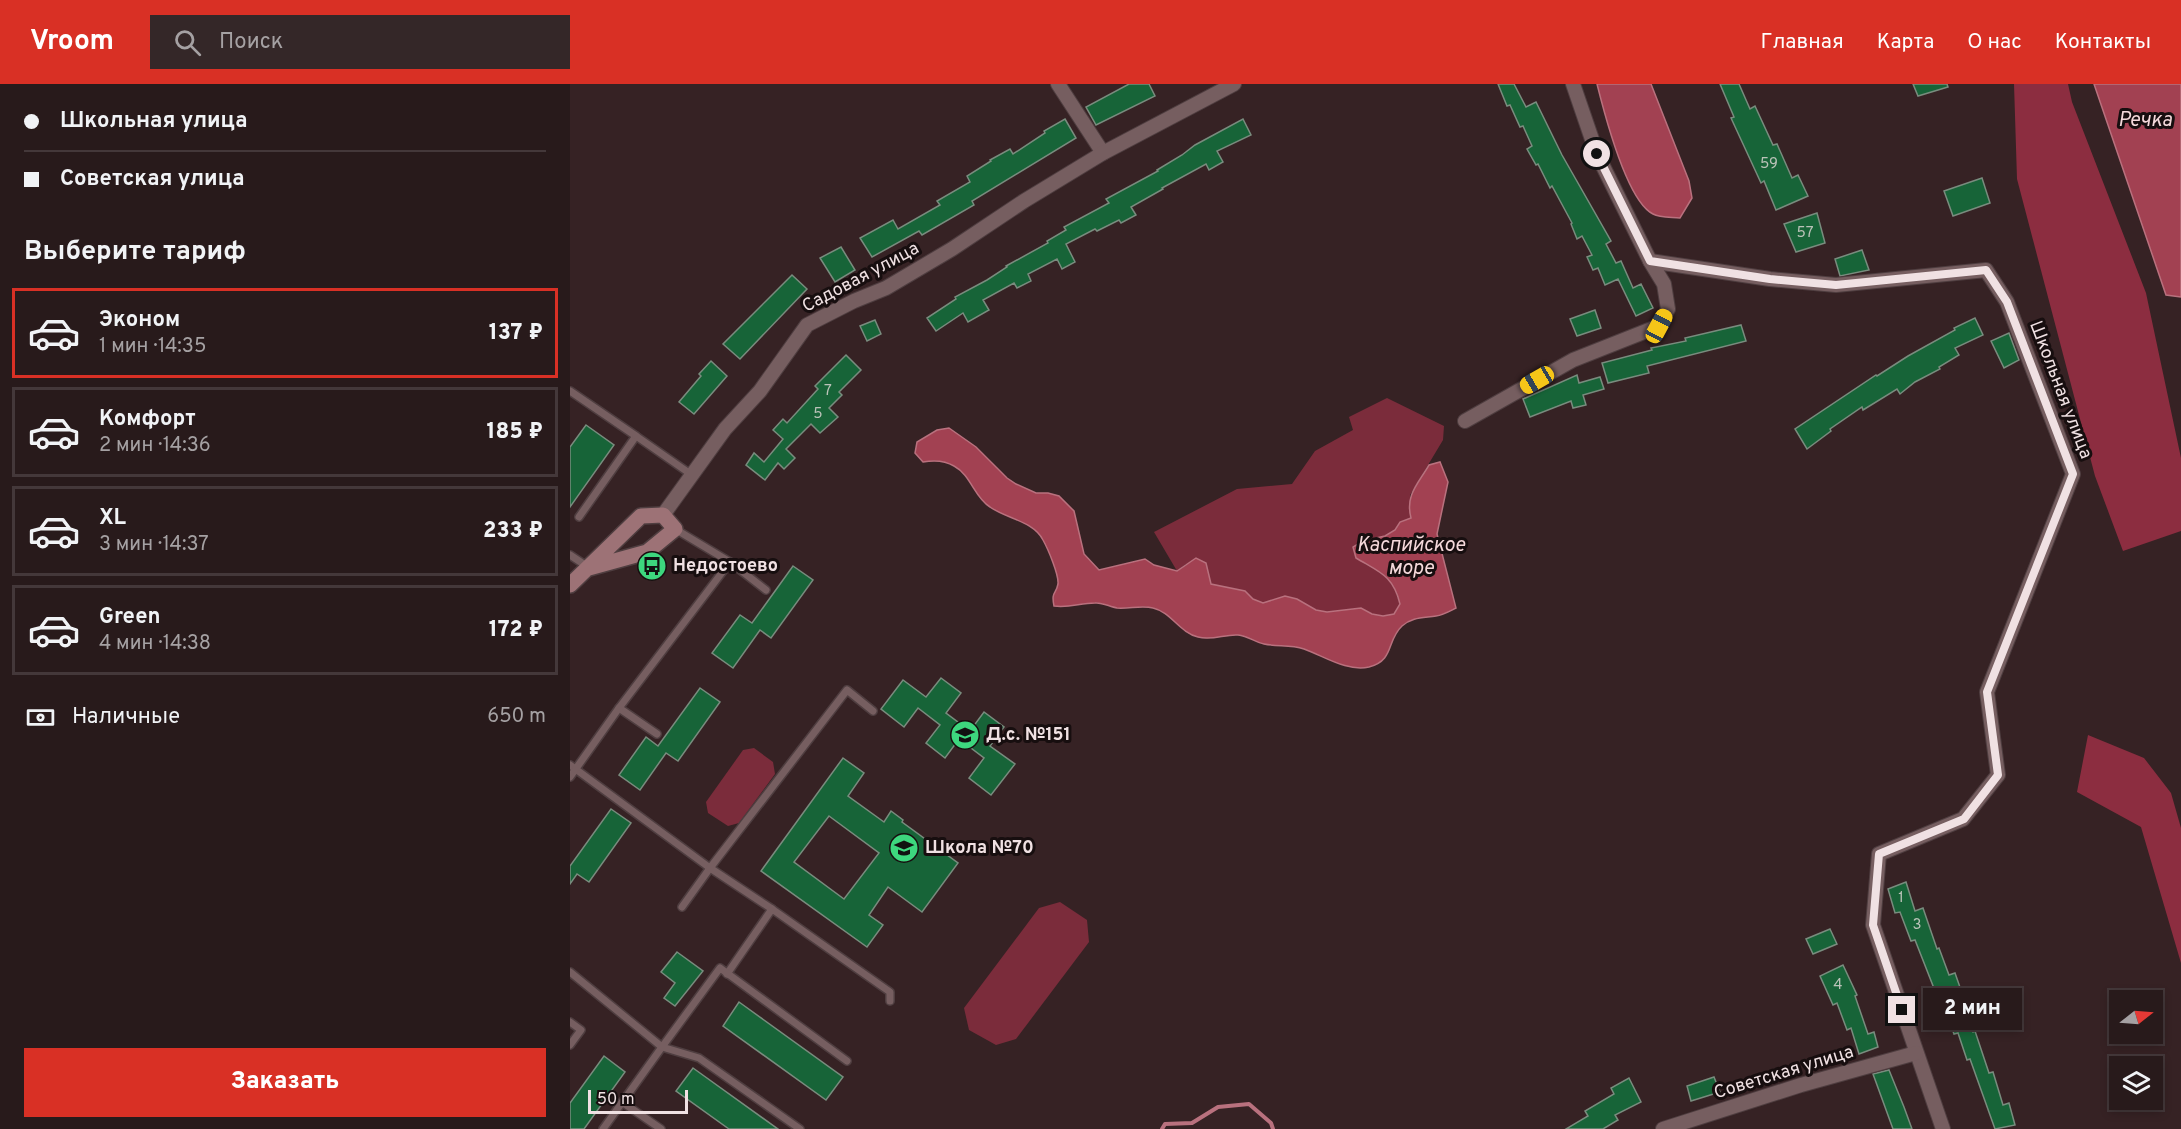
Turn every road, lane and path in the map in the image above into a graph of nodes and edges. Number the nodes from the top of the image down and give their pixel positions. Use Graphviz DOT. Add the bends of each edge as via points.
graph roads {
  1 [pos="1058,84"];
  2 [pos="1234,84"];
  3 [pos="1573,84"];
  4 [pos="1103,153"];
  5 [pos="1650,261"];
  6 [pos="570,391"];
  7 [pos="1465,421"];
  8 [pos="636,436"];
  9 [pos="693,475"];
  10 [pos="663,515"];
  11 [pos="579,517"];
  12 [pos="675,529"];
  13 [pos="570,555"];
  14 [pos="730,562"];
  15 [pos="589,568"];
  16 [pos="570,585"];
  17 [pos="766,590"];
  18 [pos="619,708"];
  19 [pos="873,711"];
  20 [pos="657,734"];
  21 [pos="573,767"];
  22 [pos="570,777"];
  23 [pos="711,868"];
  24 [pos="682,907"];
  25 [pos="772,909"];
  26 [pos="570,972"];
  27 [pos="727,974"];
  28 [pos="890,1001"];
  29 [pos="570,1022"];
  30 [pos="570,1045"];
  31 [pos="662,1047"];
  32 [pos="1916,1053"];
  33 [pos="847,1060"];
  34 [pos="622,1102"];
  35 [pos="603,1129"];
  36 [pos="661,1129"];
  37 [pos="800,1129"];
  38 [pos="1663,1129"];
  39 [pos="1942,1129"];
  1 -- 4 [label="street"];
  2 -- 4 [label="street, Садовая улица"];
  3 -- 5 [label="street" via="1597,154"];
  4 -- 9 [label="street, Садовая улица" via="885,288 807,325"];
  5 -- 7 [label="street" via="1664,284 1668,309 1659,326 1573,360"];
  5 -- 32 [label="street, Школьная улица" via="1836,285 1986,270 2007,302 2073,474 1987,692 1998,775 1964,819 1879,854 1873,925"];
  6 -- 8 [label="lane"];
  8 -- 9 [label="lane"];
  8 -- 11 [label="lane"];
  9 -- 10 [label="street, Садовая улица"];
  10 -- 12 [label="street"];
  10 -- 15 [label="street" via="641,516"];
  12 -- 14 [label="lane"];
  12 -- 15 [label="street" via="648,552"];
  13 -- 15 [label="lane"];
  14 -- 17 [label="lane"];
  14 -- 18 [label="lane"];
  15 -- 16 [label="street"];
  18 -- 20 [label="lane"];
  18 -- 21 [label="lane"];
  19 -- 23 [label="lane" via="846,690"];
  21 -- 22 [label="lane"];
  21 -- 23 [label="lane"];
  23 -- 24 [label="lane"];
  23 -- 25 [label="lane"];
  25 -- 27 [label="lane"];
  25 -- 28 [label="lane" via="890,992"];
  26 -- 31 [label="lane"];
  27 -- 31 [label="lane" via="720,968"];
  27 -- 33 [label="lane"];
  29 -- 30 [label="lane" via="581,1030"];
  31 -- 34 [label="lane"];
  31 -- 37 [label="lane" via="699,1058"];
  32 -- 38 [label="street, Советская улица"];
  32 -- 39 [label="street"];
  34 -- 35 [label="lane"];
  34 -- 36 [label="lane"];
}
